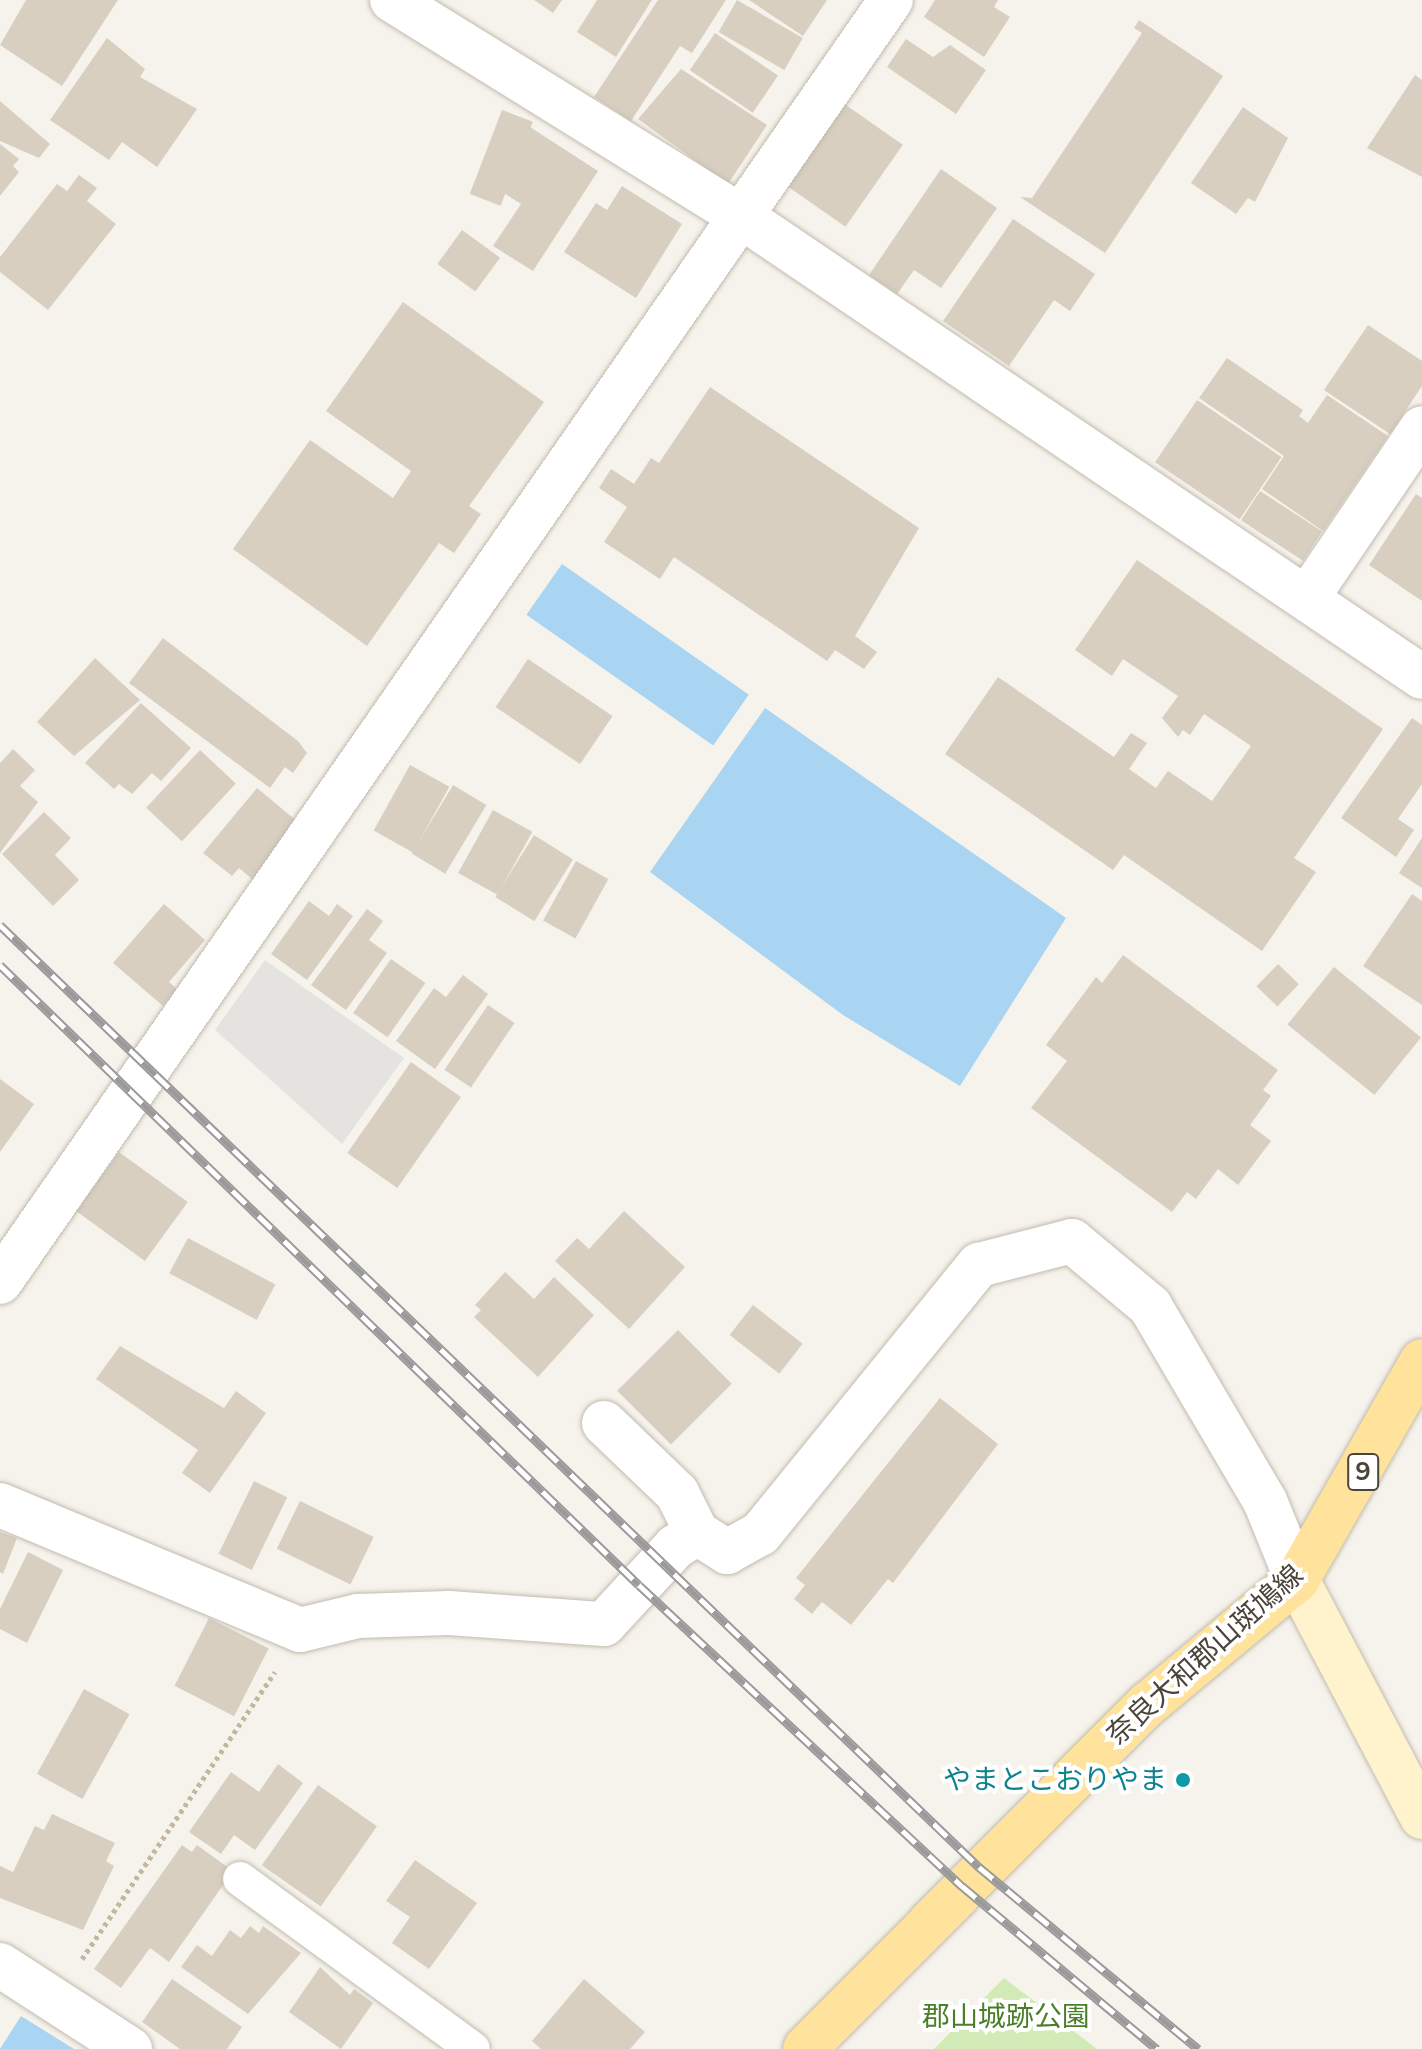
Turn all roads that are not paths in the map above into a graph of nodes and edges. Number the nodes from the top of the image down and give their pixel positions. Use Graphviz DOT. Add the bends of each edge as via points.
graph roads {
  1 [pos="392,0"];
  2 [pos="891,0"];
  3 [pos="745,219"];
  4 [pos="1422,428"];
  5 [pos="1307,598"];
  6 [pos="1422,677"];
  7 [pos="0,1282"];
  8 [pos="1422,1361"];
  9 [pos="604,1423"];
  10 [pos="0,1505"];
  11 [pos="697,1533"];
  12 [pos="1297,1580"];
  13 [pos="1422,1817"];
  14 [pos="240,1879"];
  15 [pos="0,1965"];
  16 [pos="130,2049"];
  17 [pos="473,2049"];
  18 [pos="805,2049"];
  1 -- 3 [label="street"];
  2 -- 3 [label="street"];
  3 -- 5 [label="street"];
  3 -- 7 [label="street"];
  4 -- 5 [label="street"];
  5 -- 6 [label="street"];
  8 -- 12 [label="main road, 奈良大和郡山斑鳩線 / 9"];
  9 -- 11 [label="street" via="677,1493"];
  10 -- 11 [label="street" via="300,1630 358,1616 449,1613 604,1624"];
  11 -- 12 [label="street" via="727,1552 760,1534 979,1265 1072,1241 1150,1306 1265,1501"];
  12 -- 13 [label="street"];
  12 -- 18 [label="main road, 奈良大和郡山斑鳩線 / 9" via="1137,1715"];
  14 -- 17 [label="lane"];
  15 -- 16 [label="street"];
}
